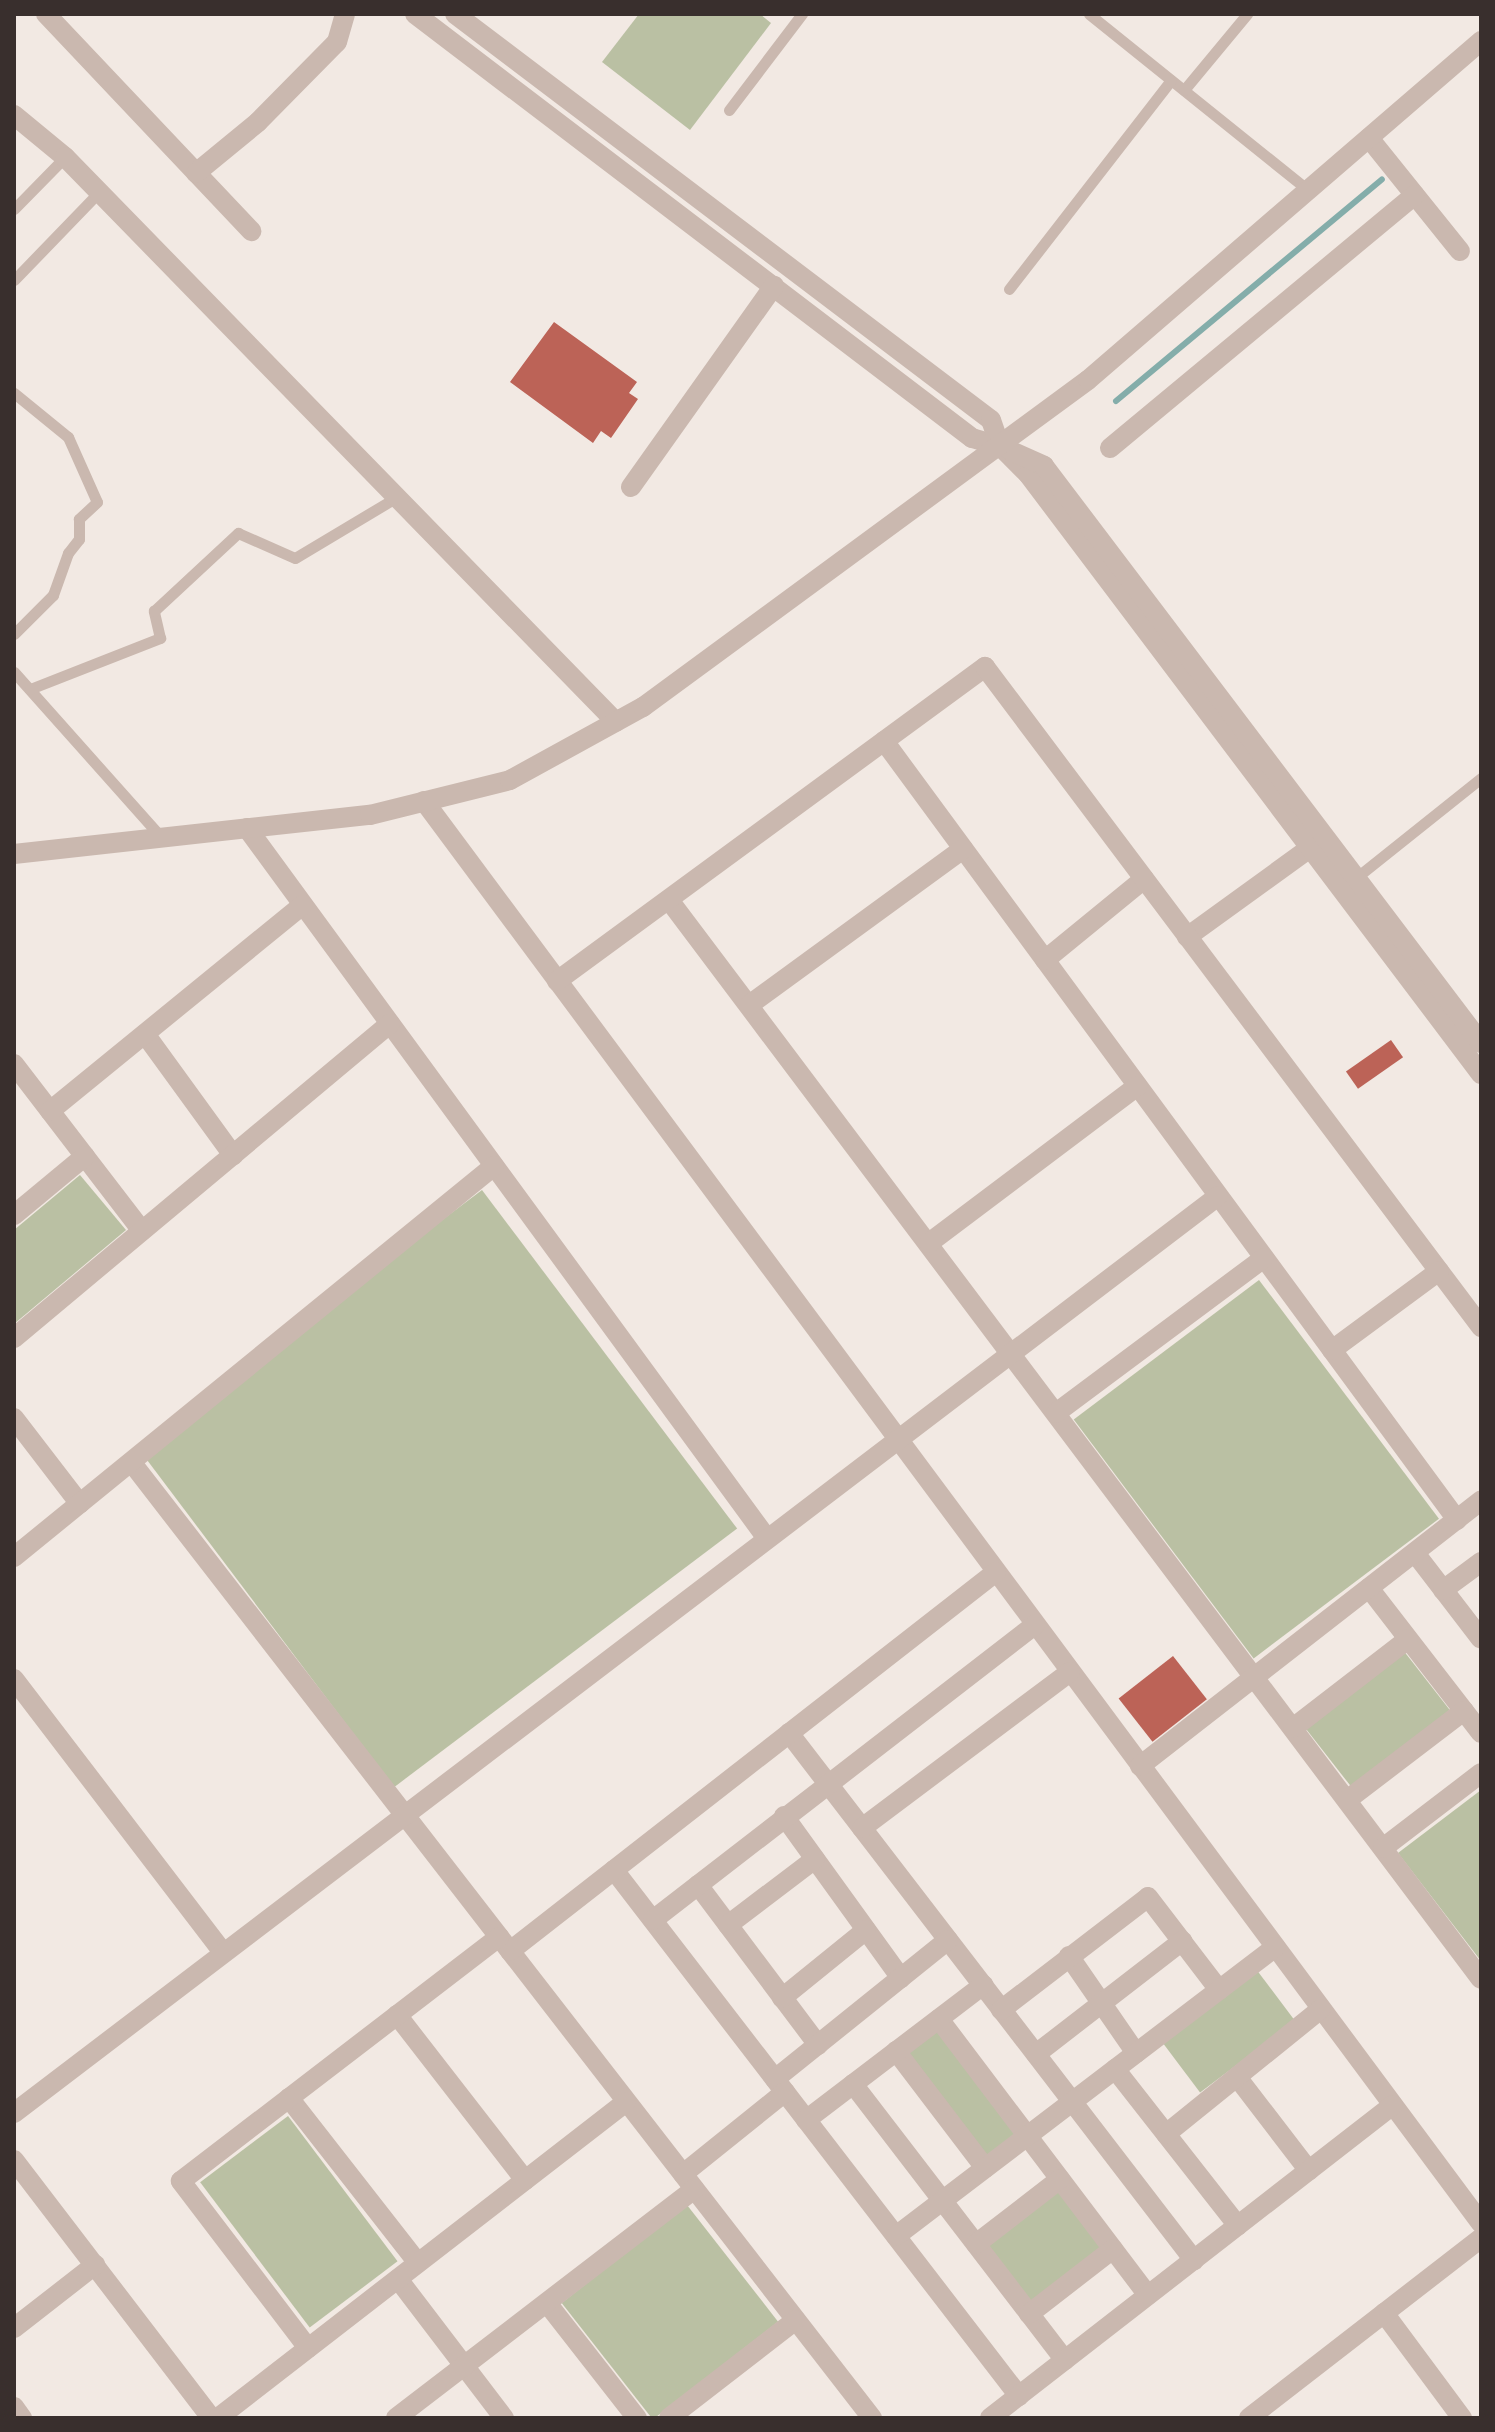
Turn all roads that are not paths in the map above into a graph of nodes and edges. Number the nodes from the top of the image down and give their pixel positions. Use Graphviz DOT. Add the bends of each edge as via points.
graph roads {
  1 [pos="46,14"];
  2 [pos="345,14"];
  3 [pos="415,14"];
  4 [pos="455,14"];
  5 [pos="802,14"];
  6 [pos="1089,14"];
  7 [pos="1247,14"];
  8 [pos="1481,41"];
  9 [pos="1171,80"];
  10 [pos="1184,90"];
  11 [pos="729,110"];
  12 [pos="14,115"];
  13 [pos="1369,138"];
  14 [pos="65,157"];
  15 [pos="196,173"];
  16 [pos="1308,190"];
  17 [pos="99,192"];
  18 [pos="1415,195"];
  19 [pos="14,209"];
  20 [pos="251,231"];
  21 [pos="1460,251"];
  22 [pos="14,280"];
  23 [pos="774,286"];
  24 [pos="1009,289"];
  25 [pos="14,393"];
  26 [pos="1000,446"];
  27 [pos="1110,448"];
  28 [pos="631,487"];
  29 [pos="397,497"];
  30 [pos="14,634"];
  31 [pos="14,672"];
  32 [pos="30,689"];
  33 [pos="616,722"];
  34 [pos="884,741"];
  35 [pos="1481,778"];
  36 [pos="424,801"];
  37 [pos="247,828"];
  38 [pos="162,838"];
  39 [pos="1318,842"];
  40 [pos="963,849"];
  41 [pos="14,854"];
  42 [pos="1357,877"];
  43 [pos="1144,879"];
  44 [pos="669,900"];
  45 [pos="303,905"];
  46 [pos="1187,937"];
  47 [pos="1045,960"];
  48 [pos="557,981"];
  49 [pos="749,1005"];
  50 [pos="390,1024"];
  51 [pos="145,1034"];
  52 [pos="1481,1043"];
  53 [pos="14,1064"];
  54 [pos="1481,1074"];
  55 [pos="1137,1086"];
  56 [pos="50,1111"];
  57 [pos="233,1155"];
  58 [pos="85,1156"];
  59 [pos="494,1166"];
  60 [pos="1218,1196"];
  61 [pos="14,1215"];
  62 [pos="142,1231"];
  63 [pos="929,1243"];
  64 [pos="1264,1258"];
  65 [pos="1439,1271"];
  66 [pos="1479,1319"];
  67 [pos="14,1338"];
  68 [pos="1332,1350"];
  69 [pos="1011,1352"];
  70 [pos="1056,1413"];
  71 [pos="14,1418"];
  72 [pos="896,1438"];
  73 [pos="132,1463"];
  74 [pos="1481,1501"];
  75 [pos="80,1504"];
  76 [pos="1457,1520"];
  77 [pos="766,1537"];
  78 [pos="1415,1553"];
  79 [pos="14,1557"];
  80 [pos="1481,1562"];
  81 [pos="996,1572"];
  82 [pos="1369,1588"];
  83 [pos="1443,1590"];
  84 [pos="1035,1625"];
  85 [pos="1408,1639"];
  86 [pos="1481,1639"];
  87 [pos="1070,1672"];
  88 [pos="1255,1677"];
  89 [pos="14,1679"];
  90 [pos="1464,1711"];
  91 [pos="1293,1728"];
  92 [pos="789,1733"];
  93 [pos="1481,1733"];
  94 [pos="1140,1766"];
  95 [pos="1481,1773"];
  96 [pos="827,1782"];
  97 [pos="1347,1800"];
  98 [pos="403,1814"];
  99 [pos="784,1816"];
  100 [pos="862,1828"];
  101 [pos="1383,1848"];
  102 [pos="815,1859"];
  103 [pos="614,1870"];
  104 [pos="698,1885"];
  105 [pos="653,1920"];
  106 [pos="728,1925"];
  107 [pos="866,1930"];
  108 [pos="948,1940"];
  109 [pos="1182,1941"];
  110 [pos="504,1944"];
  111 [pos="1275,1947"];
  112 [pos="223,1952"];
  113 [pos="1069,1956"];
  114 [pos="901,1978"];
  115 [pos="1481,1979"];
  116 [pos="983,1985"];
  117 [pos="1219,1990"];
  118 [pos="782,1998"];
  119 [pos="1101,2004"];
  120 [pos="1321,2009"];
  121 [pos="1001,2010"];
  122 [pos="397,2015"];
  123 [pos="939,2019"];
  124 [pos="818,2045"];
  125 [pos="896,2051"];
  126 [pos="1136,2053"];
  127 [pos="1036,2054"];
  128 [pos="1115,2069"];
  129 [pos="1237,2077"];
  130 [pos="853,2084"];
  131 [pos="780,2085"];
  132 [pos="289,2098"];
  133 [pos="626,2102"];
  134 [pos="1072,2102"];
  135 [pos="1393,2105"];
  136 [pos="14,2113"];
  137 [pos="806,2120"];
  138 [pos="1166,2134"];
  139 [pos="1028,2136"];
  140 [pos="14,2160"];
  141 [pos="985,2168"];
  142 [pos="1309,2171"];
  143 [pos="1060,2179"];
  144 [pos="525,2180"];
  145 [pos="688,2182"];
  146 [pos="942,2201"];
  147 [pos="1481,2223"];
  148 [pos="1238,2226"];
  149 [pos="896,2236"];
  150 [pos="1481,2238"];
  151 [pos="976,2244"];
  152 [pos="1113,2249"];
  153 [pos="1194,2260"];
  154 [pos="418,2263"];
  155 [pos="95,2265"];
  156 [pos="398,2279"];
  157 [pos="1148,2295"];
  158 [pos="547,2303"];
  159 [pos="1384,2313"];
  160 [pos="1029,2314"];
  161 [pos="796,2320"];
  162 [pos="14,2328"];
  163 [pos="308,2348"];
  164 [pos="1065,2360"];
  165 [pos="464,2366"];
  166 [pos="1019,2396"];
  167 [pos="14,2407"];
  168 [pos="866,2412"];
  169 [pos="22,2418"];
  170 [pos="211,2418"];
  171 [pos="218,2418"];
  172 [pos="396,2418"];
  173 [pos="504,2418"];
  174 [pos="637,2418"];
  175 [pos="669,2418"];
  176 [pos="845,2418"];
  177 [pos="990,2418"];
  178 [pos="1249,2418"];
  179 [pos="1462,2418"];
  1 -- 15 [label="street"];
  2 -- 15 [label="street" via="337,42 258,122"];
  3 -- 23 [label="street"];
  4 -- 26 [label="street" via="991,420"];
  5 -- 11 [label="lane"];
  6 -- 9 [label="lane"];
  7 -- 10 [label="lane"];
  8 -- 13 [label="street"];
  9 -- 10 [label="lane"];
  9 -- 24 [label="lane"];
  10 -- 16 [label="lane"];
  12 -- 14 [label="street"];
  13 -- 16 [label="street"];
  13 -- 18 [label="street"];
  14 -- 17 [label="street"];
  14 -- 19 [label="lane"];
  15 -- 20 [label="street"];
  16 -- 26 [label="street" via="1088,380"];
  17 -- 22 [label="lane"];
  17 -- 29 [label="street"];
  18 -- 21 [label="street"];
  18 -- 27 [label="street"];
  23 -- 26 [label="street" via="972,438"];
  23 -- 28 [label="street"];
  25 -- 30 [label="lane" via="68,437 97,502 79,519 79,539 68,553 53,595"];
  26 -- 33 [label="street"];
  26 -- 39 [label="street" via="1044,466"];
  29 -- 32 [label="lane" via="295,558 238,533 154,611 160,638"];
  29 -- 33 [label="street"];
  31 -- 32 [label="lane"];
  32 -- 38 [label="lane"];
  33 -- 36 [label="street" via="510,780"];
  34 -- 40 [label="street"];
  34 -- 43 [label="street" via="985,667"];
  34 -- 44 [label="street"];
  35 -- 42 [label="lane"];
  36 -- 37 [label="street" via="370,815"];
  36 -- 48 [label="street"];
  37 -- 38 [label="street"];
  37 -- 45 [label="street"];
  38 -- 41 [label="street"];
  39 -- 42 [label="street"];
  39 -- 46 [label="street"];
  39 -- 54 [label="street"];
  40 -- 47 [label="street"];
  40 -- 49 [label="street"];
  42 -- 52 [label="street"];
  43 -- 46 [label="street"];
  43 -- 47 [label="street"];
  44 -- 48 [label="street"];
  44 -- 49 [label="street"];
  45 -- 50 [label="street"];
  45 -- 51 [label="street"];
  46 -- 65 [label="street"];
  47 -- 55 [label="street"];
  48 -- 72 [label="street"];
  49 -- 63 [label="street"];
  50 -- 57 [label="street"];
  50 -- 59 [label="street"];
  51 -- 56 [label="street"];
  51 -- 57 [label="street"];
  53 -- 56 [label="street"];
  55 -- 60 [label="street"];
  55 -- 63 [label="street"];
  56 -- 58 [label="street"];
  57 -- 62 [label="street"];
  58 -- 61 [label="street"];
  58 -- 62 [label="street"];
  59 -- 73 [label="street"];
  59 -- 77 [label="street"];
  60 -- 64 [label="street"];
  60 -- 69 [label="street"];
  62 -- 67 [label="street"];
  63 -- 69 [label="street"];
  64 -- 68 [label="street"];
  64 -- 70 [label="street"];
  65 -- 66 [label="street"];
  65 -- 68 [label="street"];
  68 -- 76 [label="street"];
  69 -- 70 [label="street"];
  69 -- 72 [label="street"];
  70 -- 88 [label="street"];
  71 -- 75 [label="street"];
  72 -- 77 [label="street"];
  72 -- 81 [label="street"];
  73 -- 75 [label="street"];
  73 -- 98 [label="street"];
  74 -- 76 [label="street"];
  75 -- 79 [label="street"];
  76 -- 78 [label="street"];
  77 -- 98 [label="street"];
  78 -- 82 [label="street"];
  78 -- 83 [label="street"];
  80 -- 83 [label="street"];
  81 -- 84 [label="street"];
  81 -- 92 [label="street"];
  82 -- 85 [label="street"];
  82 -- 88 [label="street"];
  83 -- 86 [label="street"];
  84 -- 87 [label="street"];
  84 -- 96 [label="street"];
  85 -- 90 [label="street"];
  85 -- 91 [label="street"];
  87 -- 94 [label="street"];
  87 -- 100 [label="street"];
  88 -- 91 [label="street"];
  88 -- 94 [label="street"];
  89 -- 112 [label="street"];
  90 -- 93 [label="street"];
  90 -- 97 [label="street"];
  91 -- 97 [label="street"];
  92 -- 96 [label="street"];
  92 -- 103 [label="street"];
  94 -- 111 [label="street"];
  95 -- 101 [label="street"];
  96 -- 99 [label="street"];
  96 -- 100 [label="street"];
  97 -- 101 [label="street"];
  98 -- 110 [label="street"];
  98 -- 112 [label="street"];
  99 -- 102 [label="street"];
  99 -- 104 [label="street"];
  100 -- 108 [label="street"];
  101 -- 115 [label="street"];
  102 -- 106 [label="street"];
  102 -- 107 [label="street"];
  103 -- 105 [label="street"];
  103 -- 110 [label="street"];
  104 -- 105 [label="street"];
  104 -- 106 [label="street"];
  105 -- 131 [label="street"];
  106 -- 118 [label="street"];
  107 -- 114 [label="street"];
  107 -- 118 [label="street"];
  108 -- 114 [label="street"];
  108 -- 116 [label="street"];
  109 -- 113 [label="street" via="1148,1897"];
  109 -- 117 [label="street"];
  109 -- 119 [label="street"];
  110 -- 122 [label="street"];
  110 -- 133 [label="street"];
  111 -- 117 [label="street"];
  111 -- 120 [label="street"];
  112 -- 136 [label="street"];
  113 -- 119 [label="street"];
  113 -- 121 [label="street"];
  114 -- 124 [label="street"];
  116 -- 121 [label="street"];
  116 -- 123 [label="street"];
  117 -- 126 [label="street"];
  118 -- 124 [label="street"];
  119 -- 126 [label="street"];
  119 -- 127 [label="street"];
  120 -- 129 [label="street"];
  120 -- 135 [label="street"];
  121 -- 127 [label="street"];
  122 -- 132 [label="street"];
  122 -- 144 [label="street"];
  123 -- 125 [label="street"];
  123 -- 139 [label="street"];
  124 -- 131 [label="street"];
  125 -- 130 [label="street"];
  125 -- 141 [label="street"];
  126 -- 128 [label="street"];
  127 -- 134 [label="street"];
  128 -- 134 [label="street"];
  128 -- 138 [label="street"];
  129 -- 138 [label="street"];
  129 -- 142 [label="street"];
  130 -- 137 [label="street"];
  130 -- 146 [label="street"];
  131 -- 137 [label="street"];
  131 -- 145 [label="street"];
  132 -- 154 [label="street"];
  132 -- 163 [label="street" via="181,2181"];
  133 -- 144 [label="street"];
  133 -- 145 [label="street"];
  134 -- 139 [label="street"];
  134 -- 153 [label="street"];
  135 -- 142 [label="street"];
  135 -- 147 [label="street"];
  137 -- 149 [label="street"];
  138 -- 148 [label="street"];
  139 -- 141 [label="street"];
  139 -- 143 [label="street"];
  140 -- 155 [label="street"];
  141 -- 146 [label="street"];
  142 -- 148 [label="street"];
  143 -- 151 [label="street"];
  143 -- 152 [label="street"];
  144 -- 154 [label="street"];
  145 -- 158 [label="street"];
  145 -- 161 [label="street"];
  146 -- 149 [label="street"];
  146 -- 151 [label="street"];
  148 -- 153 [label="street"];
  149 -- 166 [label="street"];
  150 -- 159 [label="street"];
  151 -- 160 [label="street"];
  152 -- 157 [label="street"];
  152 -- 160 [label="street"];
  153 -- 157 [label="street"];
  154 -- 156 [label="street"];
  155 -- 162 [label="street"];
  155 -- 170 [label="street"];
  156 -- 163 [label="street"];
  156 -- 165 [label="street"];
  157 -- 164 [label="street"];
  158 -- 165 [label="street"];
  158 -- 174 [label="street"];
  159 -- 178 [label="street"];
  159 -- 179 [label="street"];
  160 -- 164 [label="street"];
  161 -- 168 [label="street"];
  161 -- 175 [label="street"];
  163 -- 171 [label="street"];
  164 -- 166 [label="street"];
  165 -- 172 [label="street"];
  165 -- 173 [label="street"];
  166 -- 177 [label="street"];
  167 -- 169 [label="street"];
  168 -- 176 [label="street"];
}
